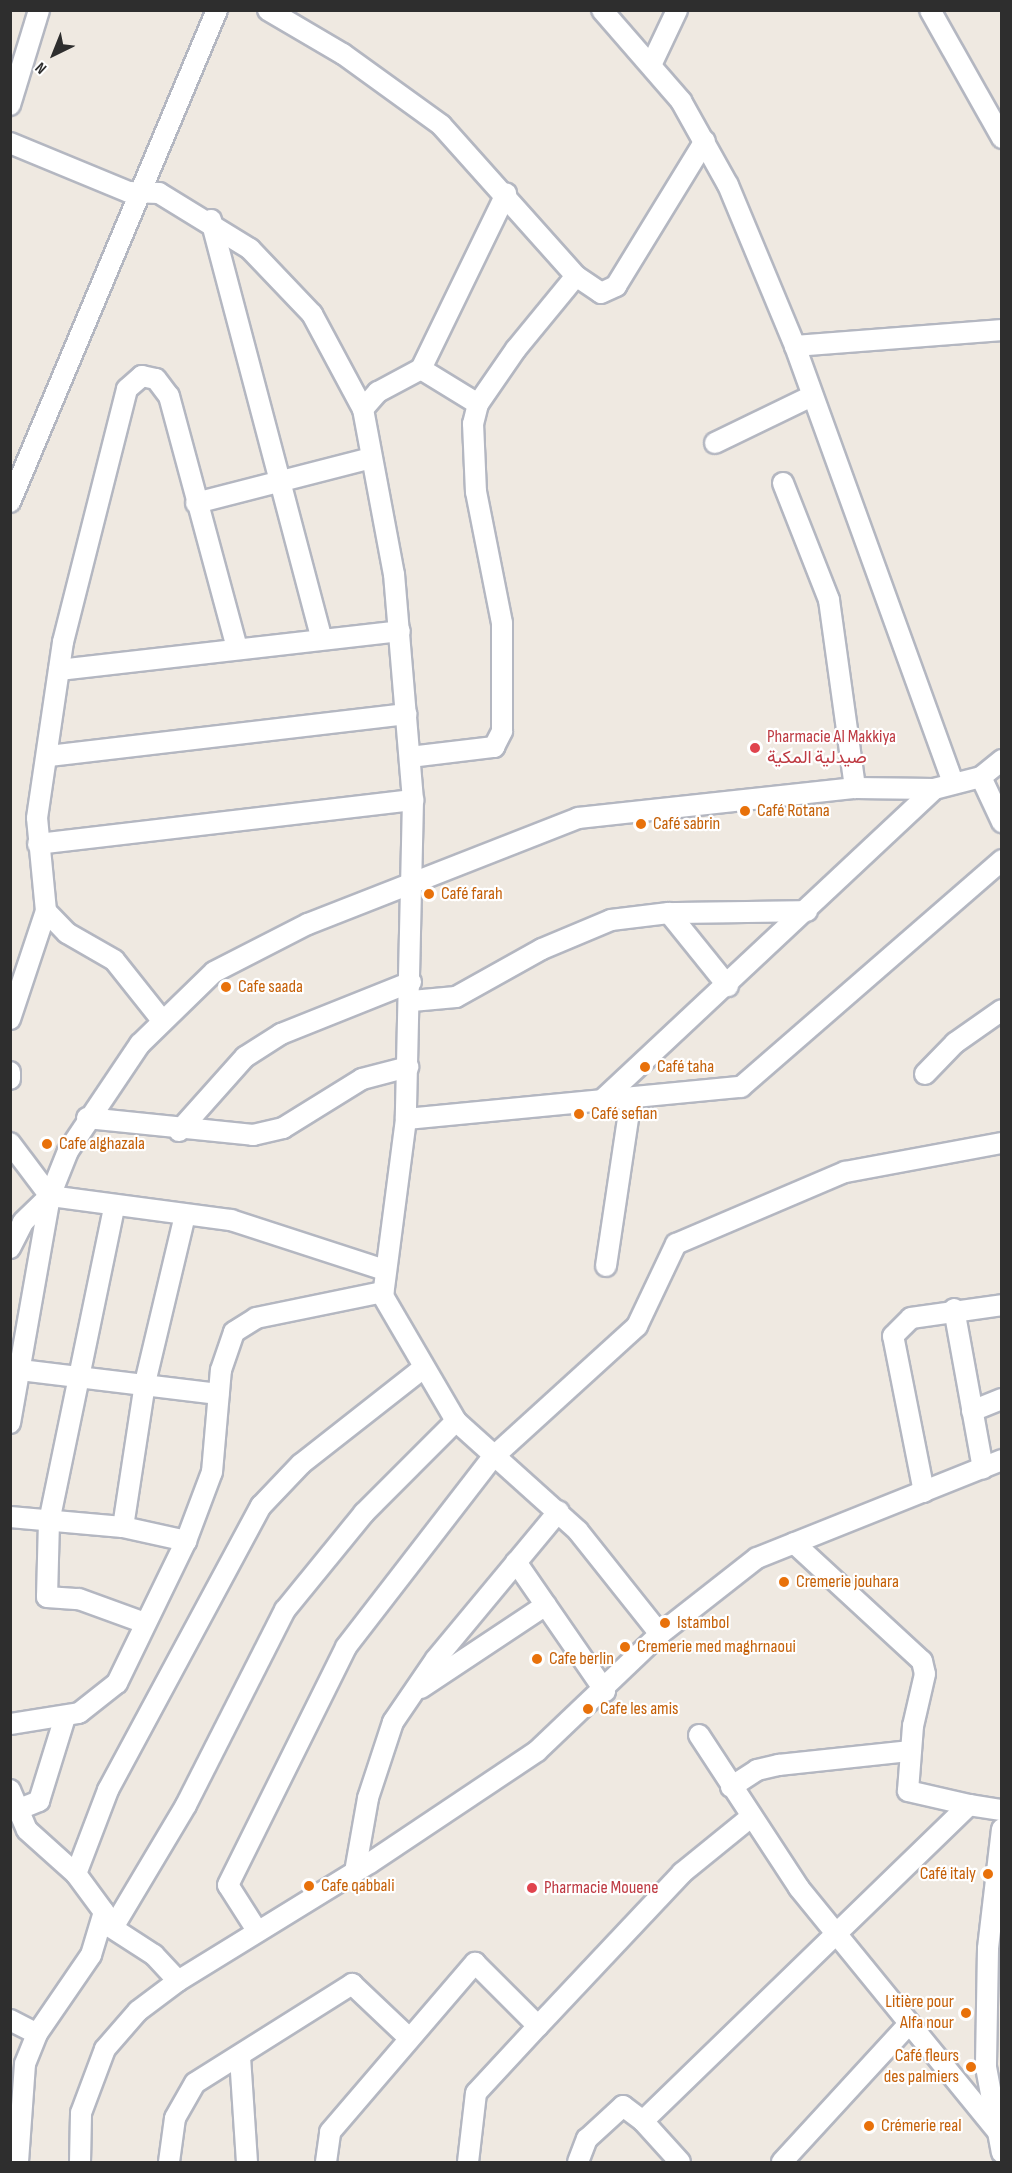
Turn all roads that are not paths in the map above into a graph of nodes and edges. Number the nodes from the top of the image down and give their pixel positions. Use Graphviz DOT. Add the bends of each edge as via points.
graph roads {
  1 [pos="39,10"];
  2 [pos="217,10"];
  3 [pos="268,10"];
  4 [pos="602,10"];
  5 [pos="677,10"];
  6 [pos="930,10"];
  7 [pos="652,63"];
  8 [pos="10,105"];
  9 [pos="1002,138"];
  10 [pos="705,141"];
  11 [pos="10,143"];
  12 [pos="143,192"];
  13 [pos="506,194"];
  14 [pos="211,220"];
  15 [pos="576,276"];
  16 [pos="1002,330"];
  17 [pos="795,346"];
  18 [pos="421,369"];
  19 [pos="812,396"];
  20 [pos="478,404"];
  21 [pos="363,410"];
  22 [pos="715,443"];
  23 [pos="372,458"];
  24 [pos="279,478"];
  25 [pos="783,483"];
  26 [pos="10,502"];
  27 [pos="196,503"];
  28 [pos="400,631"];
  29 [pos="321,637"];
  30 [pos="237,648"];
  31 [pos="59,670"];
  32 [pos="407,714"];
  33 [pos="48,756"];
  34 [pos="410,757"];
  35 [pos="1002,760"];
  36 [pos="981,777"];
  37 [pos="943,786"];
  38 [pos="855,788"];
  39 [pos="413,800"];
  40 [pos="1002,822"];
  41 [pos="38,844"];
  42 [pos="1002,860"];
  43 [pos="415,885"];
  44 [pos="46,911"];
  45 [pos="807,911"];
  46 [pos="669,913"];
  47 [pos="728,986"];
  48 [pos="412,992"];
  49 [pos="1002,1010"];
  50 [pos="10,1019"];
  51 [pos="160,1019"];
  52 [pos="408,1067"];
  53 [pos="10,1072"];
  54 [pos="925,1074"];
  55 [pos="10,1079"];
  56 [pos="631,1099"];
  57 [pos="600,1102"];
  58 [pos="87,1118"];
  59 [pos="406,1119"];
  60 [pos="179,1131"];
  61 [pos="10,1143"];
  62 [pos="1002,1143"];
  63 [pos="50,1196"];
  64 [pos="114,1208"];
  65 [pos="185,1215"];
  66 [pos="10,1248"];
  67 [pos="606,1266"];
  68 [pos="385,1270"];
  69 [pos="383,1292"];
  70 [pos="1002,1305"];
  71 [pos="954,1309"];
  72 [pos="422,1369"];
  73 [pos="20,1370"];
  74 [pos="75,1374"];
  75 [pos="145,1383"];
  76 [pos="219,1394"];
  77 [pos="1002,1399"];
  78 [pos="972,1411"];
  79 [pos="456,1421"];
  80 [pos="10,1423"];
  81 [pos="492,1458"];
  82 [pos="1002,1460"];
  83 [pos="983,1468"];
  84 [pos="924,1492"];
  85 [pos="559,1511"];
  86 [pos="10,1517"];
  87 [pos="49,1521"];
  88 [pos="123,1527"];
  89 [pos="186,1541"];
  90 [pos="794,1543"];
  91 [pos="516,1562"];
  92 [pos="546,1605"];
  93 [pos="145,1623"];
  94 [pos="660,1634"];
  95 [pos="605,1691"];
  96 [pos="408,1697"];
  97 [pos="65,1717"];
  98 [pos="10,1724"];
  99 [pos="699,1735"];
  100 [pos="910,1751"];
  101 [pos="731,1787"];
  102 [pos="10,1790"];
  103 [pos="969,1804"];
  104 [pos="17,1810"];
  105 [pos="1002,1810"];
  106 [pos="751,1817"];
  107 [pos="1002,1829"];
  108 [pos="355,1872"];
  109 [pos="76,1874"];
  110 [pos="108,1924"];
  111 [pos="256,1929"];
  112 [pos="837,1936"];
  113 [pos="178,1981"];
  114 [pos="10,2020"];
  115 [pos="908,2025"];
  116 [pos="538,2026"];
  117 [pos="37,2034"];
  118 [pos="408,2037"];
  119 [pos="240,2057"];
  120 [pos="16,2085"];
  121 [pos="643,2121"];
  122 [pos="1000,2142"];
  123 [pos="18,2163"];
  124 [pos="80,2163"];
  125 [pos="169,2163"];
  126 [pos="247,2163"];
  127 [pos="326,2163"];
  128 [pos="468,2163"];
  129 [pos="578,2163"];
  130 [pos="680,2163"];
  131 [pos="782,2163"];
  1 -- 8 [label="street"];
  2 -- 12 [label="street"];
  3 -- 13 [label="street" via="406,96"];
  4 -- 7 [label="street"];
  5 -- 7 [label="street"];
  6 -- 9 [label="street"];
  7 -- 10 [label="street"];
  10 -- 15 [label="street" via="616,286 601,293"];
  10 -- 17 [label="street"];
  11 -- 12 [label="street" via="129,192"];
  12 -- 14 [label="street" via="159,193"];
  12 -- 26 [label="street"];
  13 -- 15 [label="street"];
  13 -- 18 [label="street"];
  14 -- 21 [label="street" via="278,273 312,314"];
  14 -- 24 [label="street"];
  15 -- 20 [label="street"];
  16 -- 17 [label="street"];
  17 -- 19 [label="street"];
  18 -- 20 [label="street"];
  18 -- 21 [label="street" via="378,392"];
  19 -- 22 [label="street"];
  19 -- 37 [label="street"];
  20 -- 34 [label="street" via="473,424 476,492 502,623 502,730 494,747"];
  21 -- 23 [label="street"];
  23 -- 24 [label="street"];
  23 -- 28 [label="street"];
  24 -- 27 [label="street"];
  24 -- 29 [label="street"];
  25 -- 38 [label="street" via="829,600"];
  27 -- 30 [label="street"];
  27 -- 31 [label="street" via="169,396 156,379 133,380"];
  28 -- 29 [label="street"];
  28 -- 32 [label="street"];
  29 -- 30 [label="street"];
  30 -- 31 [label="street"];
  31 -- 33 [label="street"];
  32 -- 33 [label="street"];
  32 -- 34 [label="street"];
  33 -- 41 [label="street" via="37,818"];
  34 -- 39 [label="street"];
  35 -- 36 [label="street"];
  36 -- 37 [label="street"];
  36 -- 40 [label="street"];
  37 -- 38 [label="street"];
  37 -- 45 [label="street"];
  38 -- 43 [label="street" via="579,818 510,841"];
  39 -- 41 [label="street"];
  39 -- 43 [label="street"];
  41 -- 44 [label="street"];
  42 -- 56 [label="street" via="750,1083 699,1095"];
  43 -- 48 [label="street"];
  43 -- 51 [label="street" via="251,950 214,972"];
  44 -- 50 [label="street"];
  44 -- 51 [label="street" via="67,933 114,960"];
  45 -- 46 [label="street"];
  45 -- 47 [label="street"];
  46 -- 47 [label="street"];
  46 -- 48 [label="street" via="597,925 456,997"];
  47 -- 57 [label="street"];
  48 -- 52 [label="street"];
  48 -- 60 [label="street" via="280,1034 246,1057"];
  49 -- 54 [label="street" via="955,1043"];
  51 -- 58 [label="street"];
  52 -- 59 [label="street"];
  52 -- 60 [label="street" via="342,1088 272,1132 241,1136"];
  53 -- 55 [label="street"];
  56 -- 57 [label="street"];
  56 -- 67 [label="street"];
  57 -- 59 [label="street"];
  58 -- 60 [label="street"];
  58 -- 63 [label="street"];
  59 -- 68 [label="street"];
  61 -- 63 [label="street"];
  62 -- 81 [label="street" via="845,1172 680,1241 634,1330"];
  63 -- 64 [label="street"];
  63 -- 66 [label="street" via="23,1222"];
  63 -- 73 [label="street"];
  64 -- 65 [label="street"];
  64 -- 74 [label="street"];
  65 -- 68 [label="street" via="231,1220"];
  65 -- 75 [label="street"];
  68 -- 69 [label="street"];
  69 -- 72 [label="street"];
  69 -- 76 [label="street" via="242,1323 228,1343"];
  70 -- 71 [label="street"];
  71 -- 78 [label="street"];
  71 -- 84 [label="street" via="911,1318 893,1336"];
  72 -- 79 [label="street"];
  72 -- 109 [label="street" via="301,1464 261,1506 108,1790"];
  73 -- 74 [label="street"];
  73 -- 80 [label="street"];
  74 -- 75 [label="street"];
  74 -- 87 [label="street"];
  75 -- 76 [label="street"];
  75 -- 88 [label="street"];
  76 -- 89 [label="street" via="212,1472"];
  77 -- 78 [label="street"];
  78 -- 83 [label="street"];
  79 -- 81 [label="street"];
  79 -- 110 [label="street" via="363,1513 285,1610 186,1804"];
  81 -- 85 [label="street"];
  81 -- 111 [label="street" via="335,1666 228,1885"];
  82 -- 83 [label="street"];
  83 -- 84 [label="street"];
  84 -- 90 [label="street"];
  85 -- 91 [label="street"];
  85 -- 94 [label="street"];
  86 -- 87 [label="street"];
  87 -- 88 [label="street"];
  87 -- 93 [label="street" via="47,1597 79,1599"];
  88 -- 89 [label="street"];
  89 -- 93 [label="street"];
  90 -- 94 [label="street" via="757,1557"];
  90 -- 100 [label="street" via="922,1661 925,1674"];
  91 -- 92 [label="street"];
  91 -- 96 [label="street"];
  92 -- 95 [label="street"];
  92 -- 96 [label="street"];
  93 -- 97 [label="street" via="117,1683 91,1706"];
  94 -- 95 [label="street"];
  95 -- 108 [label="street" via="537,1751"];
  96 -- 108 [label="street" via="376,1769"];
  97 -- 98 [label="street"];
  97 -- 104 [label="street" via="39,1801"];
  99 -- 101 [label="street"];
  100 -- 101 [label="street" via="779,1765 757,1770"];
  100 -- 103 [label="street" via="908,1791"];
  101 -- 106 [label="street"];
  102 -- 104 [label="street"];
  103 -- 105 [label="street"];
  103 -- 112 [label="street"];
  104 -- 109 [label="street" via="32,1836"];
  106 -- 112 [label="street"];
  106 -- 116 [label="street" via="682,1873"];
  107 -- 122 [label="street" via="987,2006 987,2084"];
  108 -- 111 [label="street"];
  109 -- 110 [label="street" via="103,1905"];
  110 -- 113 [label="street"];
  110 -- 117 [label="street"];
  111 -- 113 [label="street"];
  112 -- 115 [label="street"];
  112 -- 121 [label="street"];
  113 -- 124 [label="street" via="138,2011 105,2049 81,2113"];
  114 -- 117 [label="street"];
  115 -- 122 [label="street"];
  115 -- 131 [label="street"];
  116 -- 118 [label="street" via="475,1963"];
  116 -- 128 [label="street" via="476,2093"];
  117 -- 120 [label="street"];
  118 -- 119 [label="street" via="352,1984"];
  118 -- 127 [label="street" via="330,2132"];
  119 -- 125 [label="street" via="210,2070 188,2090 170,2134"];
  119 -- 126 [label="street"];
  120 -- 123 [label="street"];
  121 -- 129 [label="street" via="622,2107 587,2139"];
  121 -- 130 [label="street"];
}
